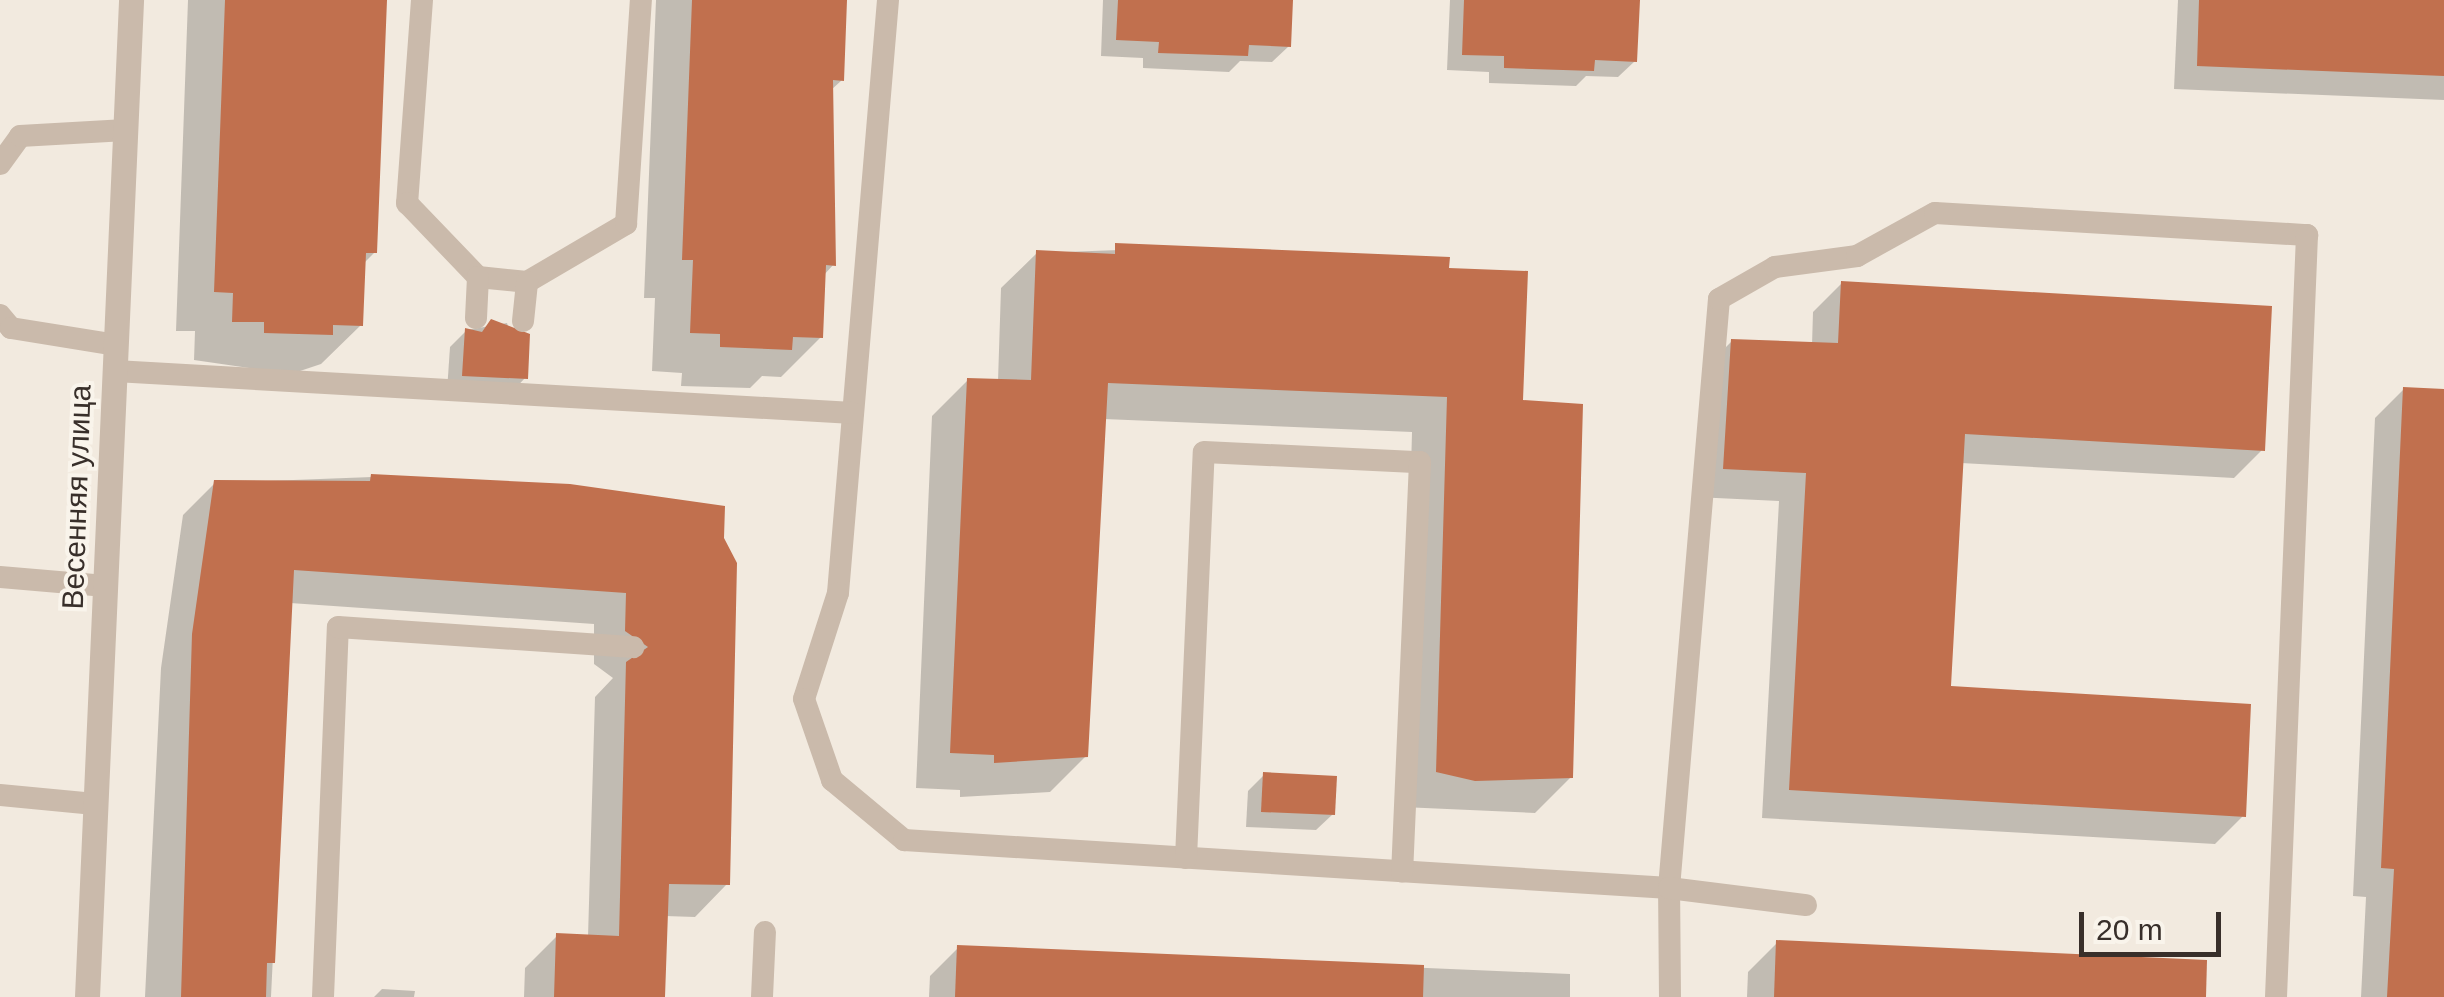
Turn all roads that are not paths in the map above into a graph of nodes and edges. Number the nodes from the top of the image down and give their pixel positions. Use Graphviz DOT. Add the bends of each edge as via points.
graph roads {
  1 [pos="132,0"];
  2 [pos="422,0"];
  3 [pos="641,0"];
  4 [pos="888,0"];
  5 [pos="126,130"];
  6 [pos="0,164"];
  7 [pos="478,277"];
  8 [pos="527,282"];
  9 [pos="0,315"];
  10 [pos="476,318"];
  11 [pos="523,321"];
  12 [pos="116,345"];
  13 [pos="114,371"];
  14 [pos="854,412"];
  15 [pos="0,577"];
  16 [pos="106,586"];
  17 [pos="633,647"];
  18 [pos="0,795"];
  19 [pos="96,804"];
  20 [pos="1186,858"];
  21 [pos="1402,872"];
  22 [pos="1669,888"];
  23 [pos="1806,905"];
  24 [pos="765,932"];
  25 [pos="87,997"];
  26 [pos="323,997"];
  27 [pos="762,997"];
  28 [pos="1670,997"];
  29 [pos="2276,997"];
  1 -- 5 [label="street, Весенняя улица"];
  2 -- 7 [label="lane" via="408,203"];
  3 -- 8 [label="lane" via="626,224"];
  4 -- 14 [label="lane"];
  5 -- 6 [label="lane" via="20,136"];
  5 -- 12 [label="street, Весенняя улица"];
  7 -- 8 [label="lane"];
  7 -- 10 [label="lane"];
  8 -- 11 [label="lane"];
  9 -- 12 [label="lane" via="12,328"];
  12 -- 13 [label="street, Весенняя улица"];
  13 -- 14 [label="lane"];
  13 -- 16 [label="street, Весенняя улица"];
  14 -- 20 [label="lane" via="838,593 804,699 832,780 904,840"];
  15 -- 16 [label="lane"];
  16 -- 19 [label="street, Весенняя улица"];
  17 -- 26 [label="lane" via="338,627"];
  18 -- 19 [label="lane"];
  19 -- 25 [label="street, Весенняя улица"];
  20 -- 21 [label="lane"];
  20 -- 21 [label="lane" via="1204,452 1420,462"];
  21 -- 22 [label="lane"];
  22 -- 23 [label="lane"];
  22 -- 28 [label="lane"];
  22 -- 29 [label="lane" via="1719,299 1775,267 1857,256 1935,214 2307,236"];
  24 -- 27 [label="lane"];
}
